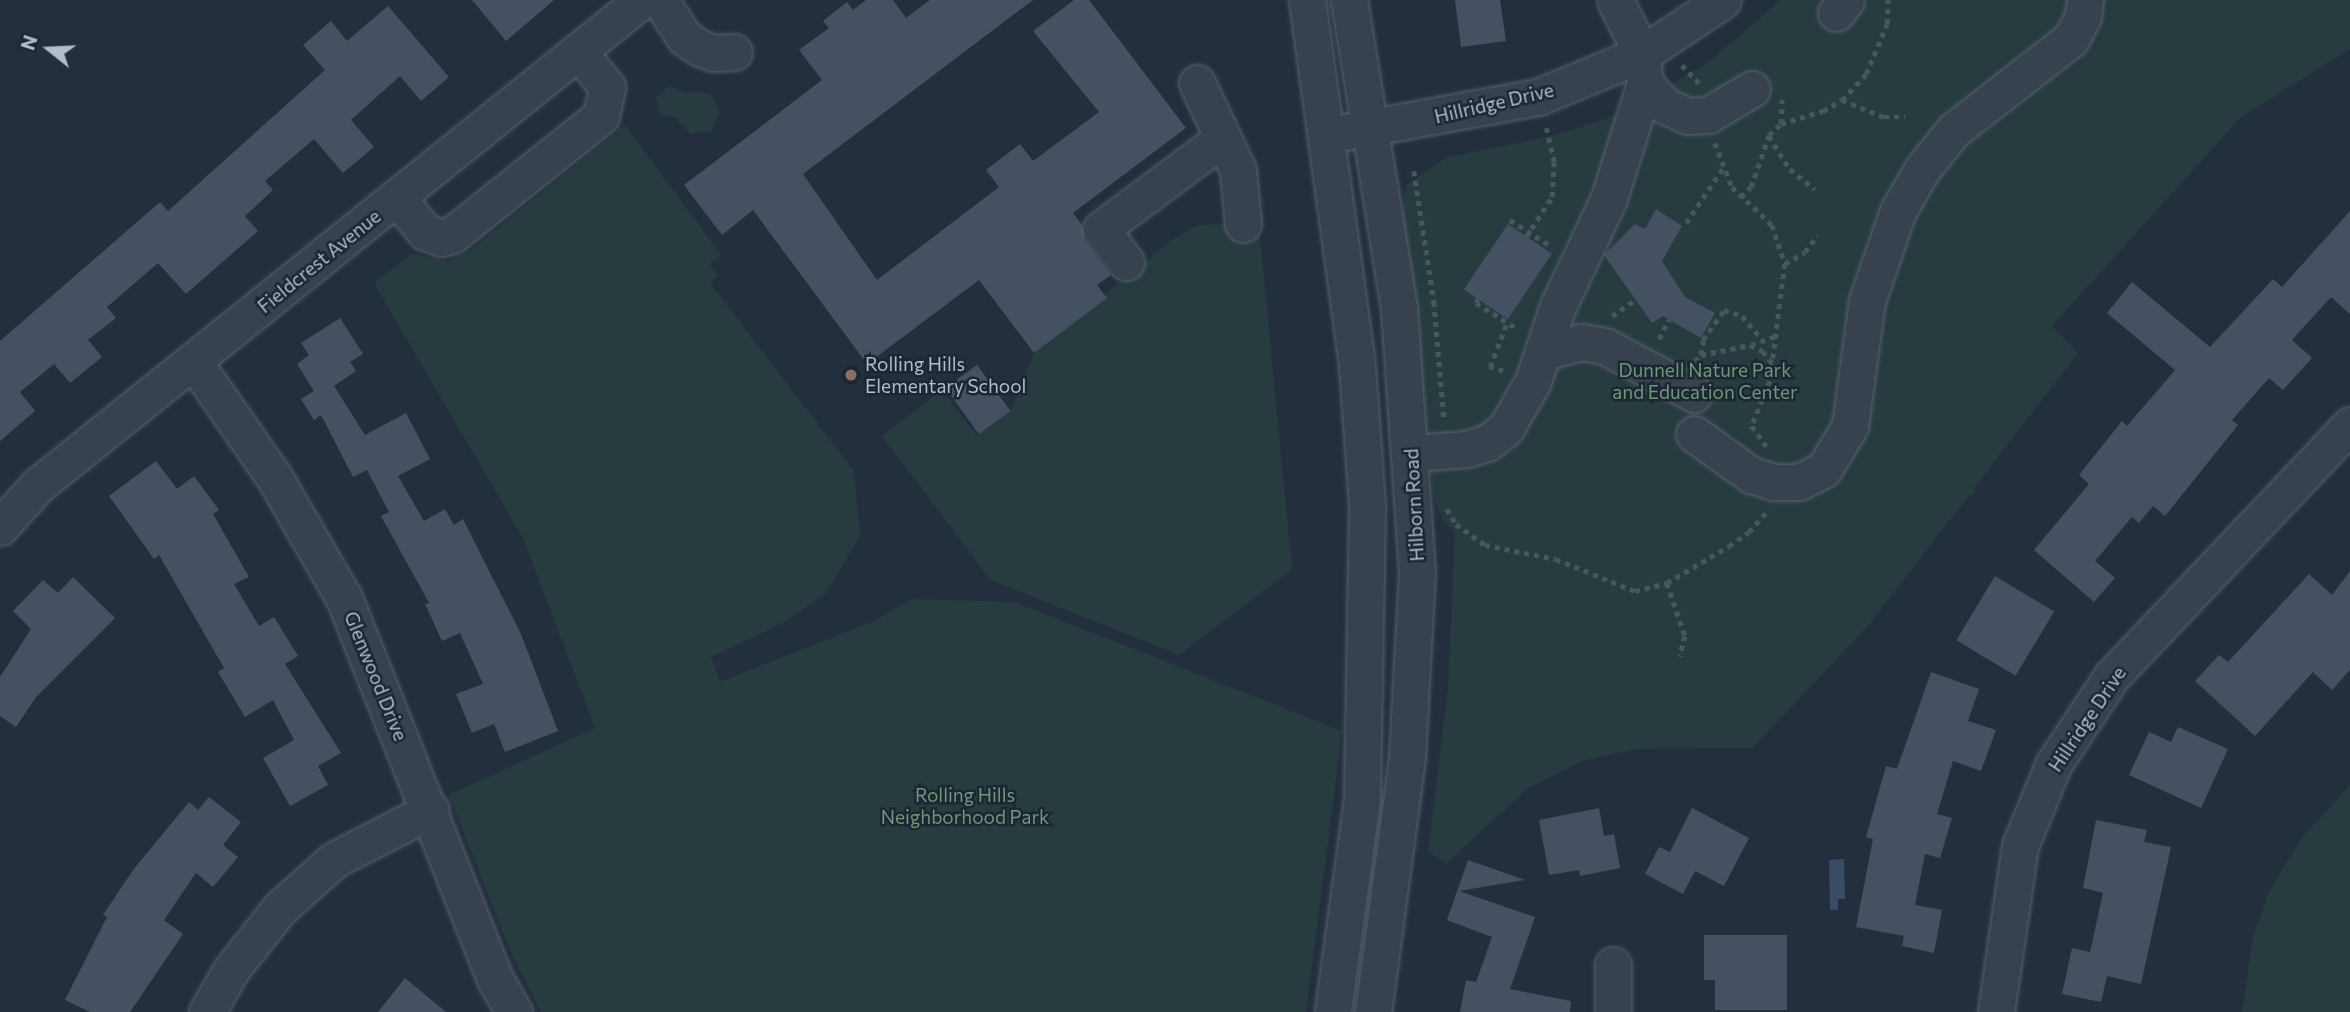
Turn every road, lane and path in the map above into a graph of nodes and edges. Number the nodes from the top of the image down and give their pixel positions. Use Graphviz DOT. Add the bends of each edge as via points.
graph roads {
  1 [pos="642,0"];
  2 [pos="660,0"];
  3 [pos="1307,0"];
  4 [pos="1349,0"];
  5 [pos="1615,0"];
  6 [pos="1723,0"];
  7 [pos="1888,0"];
  8 [pos="2085,0"];
  9 [pos="579,52"];
  10 [pos="734,52"];
  11 [pos="1652,59"];
  12 [pos="1197,83"];
  13 [pos="1752,89"];
  14 [pos="1538,97"];
  15 [pos="1842,100"];
  16 [pos="1709,115"];
  17 [pos="1905,117"];
  18 [pos="1368,128"];
  19 [pos="1328,134"];
  20 [pos="1769,135"];
  21 [pos="1223,138"];
  22 [pos="1723,168"];
  23 [pos="1815,189"];
  24 [pos="1741,197"];
  25 [pos="397,198"];
  26 [pos="1510,220"];
  27 [pos="1686,223"];
  28 [pos="1243,224"];
  29 [pos="1528,234"];
  30 [pos="1818,235"];
  31 [pos="1556,250"];
  32 [pos="1126,262"];
  33 [pos="1785,264"];
  34 [pos="1478,299"];
  35 [pos="1636,299"];
  36 [pos="1669,320"];
  37 [pos="1609,323"];
  38 [pos="1776,336"];
  39 [pos="1762,339"];
  40 [pos="1536,342"];
  41 [pos="1750,345"];
  42 [pos="1655,346"];
  43 [pos="1701,355"];
  44 [pos="194,362"];
  45 [pos="1694,394"];
  46 [pos="1520,407"];
  47 [pos="2350,425"];
  48 [pos="1752,426"];
  49 [pos="1694,434"];
  50 [pos="1528,447"];
  51 [pos="1412,453"];
  52 [pos="1733,461"];
  53 [pos="1774,482"];
  54 [pos="1445,503"];
  55 [pos="0,527"];
  56 [pos="1667,583"];
  57 [pos="1681,656"];
  58 [pos="431,810"];
  59 [pos="1613,965"];
  60 [pos="207,1012"];
  61 [pos="514,1012"];
  62 [pos="1333,1012"];
  63 [pos="1373,1012"];
  64 [pos="1612,1012"];
  65 [pos="1996,1012"];
  1 -- 9 [label="street, Fieldcrest Avenue"];
  2 -- 10 [label="street" via="670,21 699,48"];
  3 -- 19 [label="street"];
  4 -- 18 [label="street, Hilborn Road"];
  5 -- 11 [label="street"];
  6 -- 11 [label="street, Hillridge Drive"];
  7 -- 15 [label="path" via="1879,50 1866,74"];
  8 -- 53 [label="street" via="2083,16 2071,39 1985,102 1923,168 1898,211 1879,260 1860,336 1850,426 1842,446 1824,469 1799,482"];
  9 -- 25 [label="street, Fieldcrest Avenue"];
  9 -- 25 [label="street" via="607,86 601,116 452,235 442,238 425,232"];
  11 -- 14 [label="street, Hillridge Drive"];
  11 -- 16 [label="path" via="1681,64 1701,84"];
  11 -- 16 [label="street" via="1664,105 1688,116"];
  11 -- 40 [label="street" via="1609,198"];
  12 -- 21 [label="street"];
  13 -- 16 [label="street"];
  14 -- 18 [label="street, Hillridge Drive"];
  14 -- 29 [label="path" via="1555,162 1554,182 1552,197"];
  15 -- 17 [label="path" via="1884,117"];
  15 -- 20 [label="path" via="1781,124"];
  16 -- 22 [label="path"];
  18 -- 19 [label="street, Hillridge Drive"];
  18 -- 51 [label="street, Hilborn Road" via="1399,309"];
  19 -- 62 [label="street" via="1357,366 1367,508 1362,799"];
  20 -- 23 [label="path" via="1790,169"];
  20 -- 24 [label="path" via="1751,187"];
  21 -- 28 [label="street" via="1238,170"];
  21 -- 32 [label="street" via="1101,229"];
  22 -- 24 [label="path"];
  22 -- 27 [label="path"];
  24 -- 33 [label="path" via="1772,225"];
  25 -- 44 [label="street, Fieldcrest Avenue"];
  26 -- 29 [label="path"];
  29 -- 31 [label="path"];
  30 -- 33 [label="path" via="1805,252"];
  33 -- 38 [label="path"];
  34 -- 40 [label="path" via="1476,303"];
  35 -- 37 [label="path" via="1614,312"];
  36 -- 42 [label="path"];
  38 -- 39 [label="path"];
  38 -- 48 [label="path" via="1770,381"];
  39 -- 41 [label="path"];
  39 -- 43 [label="path" via="1742,316 1724,310 1703,340"];
  40 -- 45 [label="street" via="1605,346"];
  40 -- 46 [label="street"];
  44 -- 55 [label="street, Fieldcrest Avenue" via="37,486"];
  44 -- 58 [label="street, Glenwood Drive" via="274,477 344,598"];
  46 -- 50 [label="street" via="1521,433"];
  46 -- 51 [label="street" via="1506,428 1487,443"];
  47 -- 65 [label="street, Hillridge Drive" via="2112,676 2053,765 2020,846"];
  48 -- 52 [label="path"];
  48 -- 53 [label="path" via="1765,439"];
  49 -- 52 [label="street"];
  51 -- 63 [label="street, Hilborn Road" via="1416,660 1400,820"];
  52 -- 53 [label="street" via="1751,475"];
  53 -- 56 [label="path" via="1771,502 1756,526"];
  54 -- 56 [label="path" via="1456,524 1485,545 1556,559 1635,591"];
  56 -- 57 [label="path" via="1685,636"];
  58 -- 60 [label="street" via="334,860 280,908 231,970"];
  58 -- 61 [label="street, Glenwood Drive" via="496,981"];
  59 -- 64 [label="street"];
}
